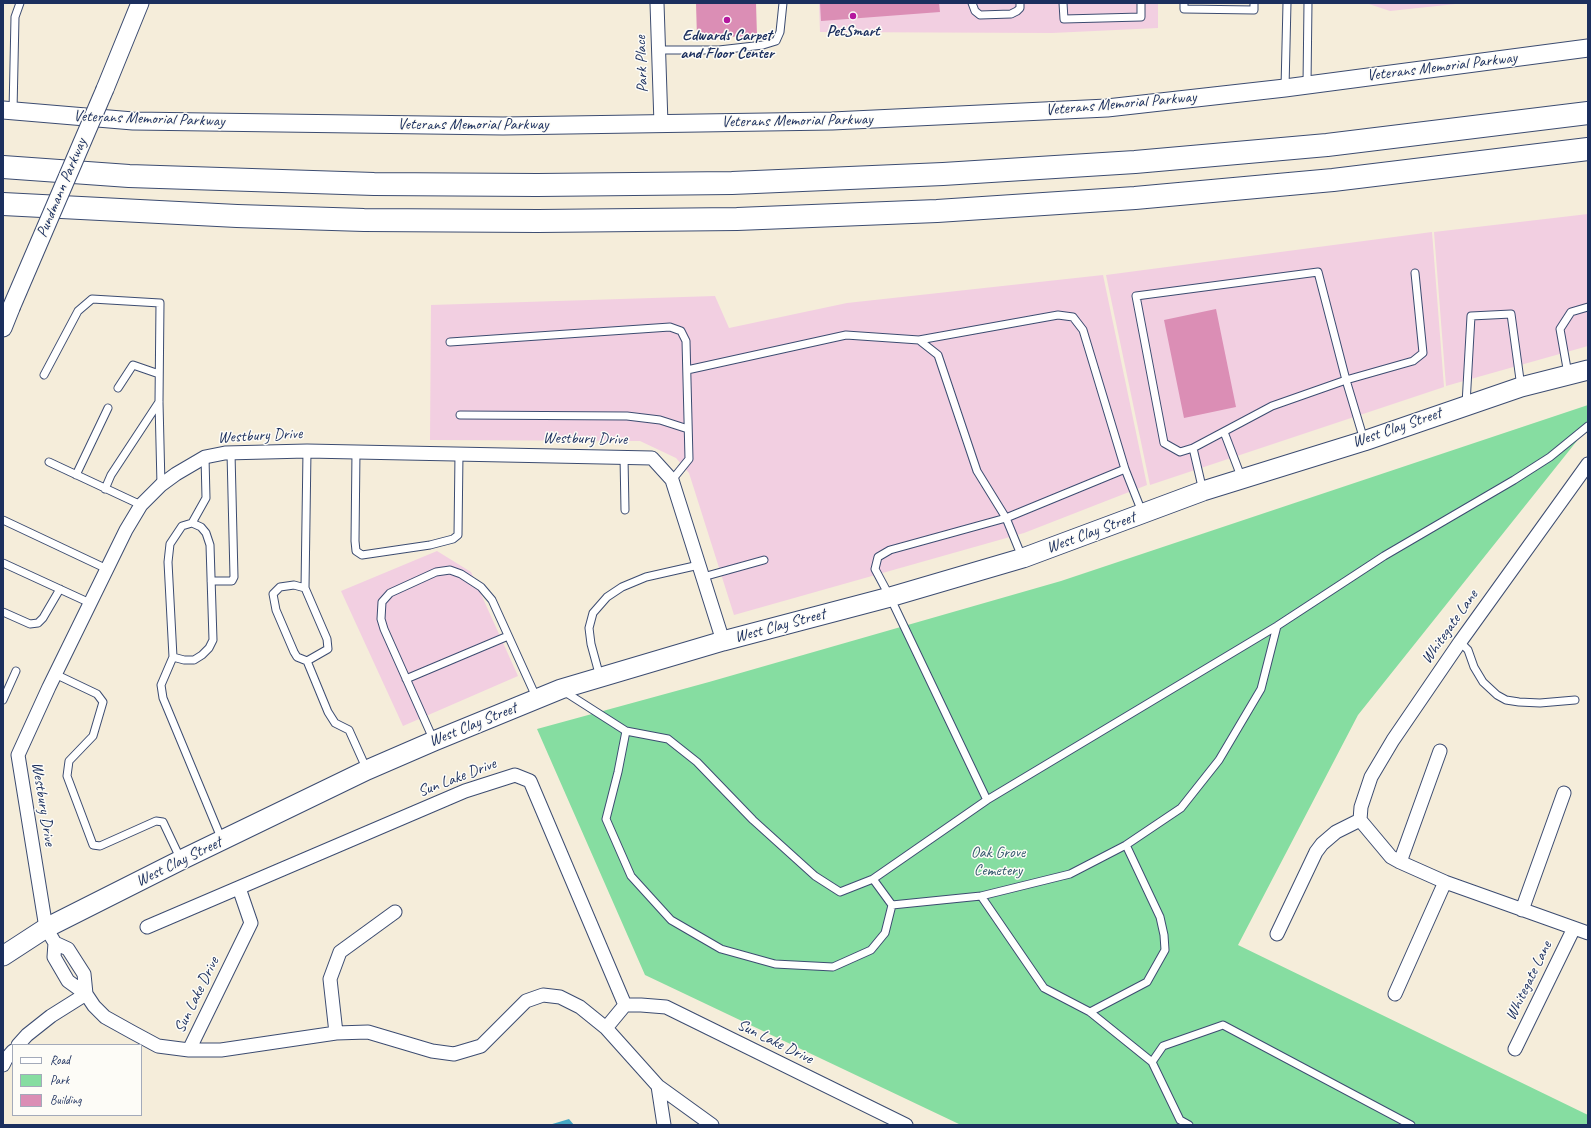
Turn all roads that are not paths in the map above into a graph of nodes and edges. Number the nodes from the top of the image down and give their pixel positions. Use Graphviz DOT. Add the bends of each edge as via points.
graph roads {
  1 [pos="20,3"];
  2 [pos="140,3"];
  3 [pos="658,3"];
  4 [pos="782,3"];
  5 [pos="972,3"];
  6 [pos="1020,3"];
  7 [pos="1063,3"];
  8 [pos="1140,3"];
  9 [pos="1184,3"];
  10 [pos="1254,3"];
  11 [pos="1287,3"];
  12 [pos="1308,3"];
  13 [pos="1588,48"];
  14 [pos="658,50"];
  15 [pos="1307,85"];
  16 [pos="1285,88"];
  17 [pos="8,110"];
  18 [pos="1588,113"];
  19 [pos="661,124"];
  20 [pos="1588,149"];
  21 [pos="3,168"];
  22 [pos="3,204"];
  23 [pos="1415,273"];
  24 [pos="1588,307"];
  25 [pos="3,328"];
  26 [pos="919,340"];
  27 [pos="450,342"];
  28 [pos="687,370"];
  29 [pos="1588,370"];
  30 [pos="159,374"];
  31 [pos="44,375"];
  32 [pos="1568,375"];
  33 [pos="1346,380"];
  34 [pos="1521,387"];
  35 [pos="118,388"];
  36 [pos="159,402"];
  37 [pos="1466,405"];
  38 [pos="108,408"];
  39 [pos="460,415"];
  40 [pos="1588,426"];
  41 [pos="688,429"];
  42 [pos="1224,432"];
  43 [pos="1364,440"];
  44 [pos="1193,448"];
  45 [pos="307,451"];
  46 [pos="356,452"];
  47 [pos="231,453"];
  48 [pos="459,454"];
  49 [pos="205,457"];
  50 [pos="624,457"];
  51 [pos="49,462"];
  52 [pos="1588,464"];
  53 [pos="1125,469"];
  54 [pos="76,475"];
  55 [pos="1242,479"];
  56 [pos="672,480"];
  57 [pos="161,485"];
  58 [pos="105,488"];
  59 [pos="1203,491"];
  60 [pos="141,505"];
  61 [pos="625,510"];
  62 [pos="1142,514"];
  63 [pos="1006,518"];
  64 [pos="3,520"];
  65 [pos="192,523"];
  66 [pos="1023,558"];
  67 [pos="764,560"];
  68 [pos="3,563"];
  69 [pos="107,569"];
  70 [pos="701,571"];
  71 [pos="211,581"];
  72 [pos="305,588"];
  73 [pos="60,589"];
  74 [pos="890,597"];
  75 [pos="90,603"];
  76 [pos="3,612"];
  77 [pos="1277,626"];
  78 [pos="508,636"];
  79 [pos="723,641"];
  80 [pos="1460,642"];
  81 [pos="173,657"];
  82 [pos="307,661"];
  83 [pos="16,671"];
  84 [pos="55,674"];
  85 [pos="600,678"];
  86 [pos="406,679"];
  87 [pos="561,689"];
  88 [pos="537,699"];
  89 [pos="3,700"];
  90 [pos="1575,700"];
  91 [pos="626,730"];
  92 [pos="434,741"];
  93 [pos="1440,751"];
  94 [pos="367,770"];
  95 [pos="1564,792"];
  96 [pos="987,800"];
  97 [pos="1360,820"];
  98 [pos="222,840"];
  99 [pos="1126,845"];
  100 [pos="181,860"];
  101 [pos="1400,862"];
  102 [pos="873,879"];
  103 [pos="1445,882"];
  104 [pos="239,888"];
  105 [pos="982,896"];
  106 [pos="892,905"];
  107 [pos="1522,910"];
  108 [pos="395,912"];
  109 [pos="147,927"];
  110 [pos="1574,928"];
  111 [pos="1588,933"];
  112 [pos="1277,934"];
  113 [pos="50,935"];
  114 [pos="3,956"];
  115 [pos="86,994"];
  116 [pos="1394,994"];
  117 [pos="625,1005"];
  118 [pos="1090,1012"];
  119 [pos="606,1028"];
  120 [pos="336,1033"];
  121 [pos="19,1044"];
  122 [pos="1515,1049"];
  123 [pos="189,1050"];
  124 [pos="12,1052"];
  125 [pos="1152,1062"];
  126 [pos="3,1065"];
  127 [pos="658,1086"];
  128 [pos="664,1125"];
  129 [pos="712,1125"];
  130 [pos="906,1125"];
  131 [pos="1190,1125"];
  132 [pos="1411,1125"];
  1 -- 17 [label="lane" via="15,17"];
  2 -- 25 [label="street, Pundmann Parkway, bridge"];
  3 -- 14 [label="street, Park Place"];
  4 -- 14 [label="lane" via="780,32 776,41 719,50"];
  5 -- 6 [label="lane" via="980,15 1011,14 1020,8"];
  7 -- 8 [label="lane" via="1064,19 1141,17"];
  9 -- 10 [label="lane" via="1184,9 1254,10"];
  11 -- 16 [label="lane"];
  12 -- 15 [label="lane"];
  13 -- 15 [label="street, Veterans Memorial Parkway"];
  14 -- 19 [label="street, Park Place"];
  15 -- 16 [label="street, Veterans Memorial Parkway"];
  16 -- 19 [label="street, Veterans Memorial Parkway" via="1107,108 832,121"];
  17 -- 19 [label="street, Veterans Memorial Parkway" via="133,121 503,126"];
  18 -- 21 [label="highway" via="1327,145 1158,160 950,174 732,183 374,184 129,176"];
  20 -- 22 [label="highway" via="1333,180 1135,198 937,211 752,219 364,220"];
  23 -- 33 [label="lane" via="1423,353 1413,361"];
  24 -- 32 [label="lane" via="1571,312 1560,329"];
  26 -- 28 [label="lane" via="846,335"];
  26 -- 53 [label="lane" via="1058,315 1073,317 1083,330"];
  26 -- 63 [label="lane" via="938,355 977,471"];
  27 -- 28 [label="lane" via="670,327 681,331 686,341"];
  28 -- 41 [label="lane"];
  29 -- 32 [label="main road, West Clay Street"];
  30 -- 31 [label="lane" via="160,303 92,299 78,311"];
  30 -- 35 [label="lane" via="133,365"];
  30 -- 36 [label="lane"];
  32 -- 34 [label="main road, West Clay Street"];
  33 -- 42 [label="lane" via="1272,406"];
  33 -- 43 [label="lane"];
  33 -- 44 [label="lane" via="1318,272 1136,296 1164,443 1180,452"];
  34 -- 37 [label="main road, West Clay Street"];
  34 -- 37 [label="lane" via="1511,314 1471,316"];
  36 -- 57 [label="lane"];
  36 -- 58 [label="lane"];
  37 -- 43 [label="main road, West Clay Street"];
  38 -- 54 [label="lane"];
  39 -- 41 [label="lane" via="627,416 660,420"];
  40 -- 77 [label="lane" via="1550,458 1384,556"];
  41 -- 56 [label="lane" via="689,459"];
  42 -- 44 [label="lane"];
  42 -- 55 [label="lane"];
  43 -- 55 [label="main road, West Clay Street"];
  44 -- 59 [label="lane"];
  45 -- 46 [label="street, Westbury Drive"];
  45 -- 47 [label="street, Westbury Drive"];
  45 -- 72 [label="lane"];
  46 -- 48 [label="street, Westbury Drive"];
  46 -- 48 [label="lane" via="355,541 356,551 362,555 430,545 454,539 458,535"];
  47 -- 49 [label="street, Westbury Drive"];
  47 -- 71 [label="lane" via="234,577 232,581"];
  48 -- 50 [label="street, Westbury Drive"];
  49 -- 57 [label="street, Westbury Drive"];
  49 -- 65 [label="lane" via="206,498"];
  50 -- 56 [label="street, Westbury Drive" via="652,458"];
  50 -- 61 [label="lane"];
  51 -- 54 [label="lane"];
  52 -- 80 [label="street, Whitegate Lane"];
  53 -- 62 [label="lane"];
  53 -- 63 [label="lane"];
  54 -- 58 [label="lane"];
  55 -- 59 [label="main road, West Clay Street"];
  56 -- 70 [label="street, Westbury Drive"];
  57 -- 60 [label="street, Westbury Drive"];
  58 -- 60 [label="lane"];
  59 -- 62 [label="main road, West Clay Street"];
  60 -- 69 [label="street, Westbury Drive"];
  62 -- 66 [label="main road, West Clay Street"];
  63 -- 66 [label="lane"];
  63 -- 74 [label="lane" via="890,550 878,557 875,569"];
  64 -- 69 [label="lane"];
  65 -- 71 [label="lane" via="201,528 209,538"];
  65 -- 81 [label="lane" via="182,526 170,544 168,562"];
  66 -- 74 [label="main road, West Clay Street"];
  67 -- 70 [label="lane"];
  68 -- 73 [label="lane"];
  69 -- 75 [label="street, Westbury Drive"];
  70 -- 79 [label="street, Westbury Drive"];
  70 -- 85 [label="lane" via="646,577 622,587 608,597 593,613 589,628"];
  71 -- 81 [label="lane" via="213,640 209,648 194,660"];
  72 -- 82 [label="lane" via="327,639 328,649"];
  72 -- 82 [label="lane" via="294,585 280,587 273,594 276,610 294,652 297,657"];
  73 -- 75 [label="lane"];
  73 -- 76 [label="lane" via="38,623 30,624"];
  74 -- 79 [label="main road, West Clay Street"];
  74 -- 96 [label="lane"];
  75 -- 84 [label="street, Westbury Drive"];
  77 -- 96 [label="lane"];
  77 -- 99 [label="lane" via="1261,690 1219,760 1181,808"];
  78 -- 86 [label="lane"];
  78 -- 86 [label="lane" via="492,600 481,587 450,570 436,572 390,593 382,602 384,629"];
  78 -- 88 [label="lane"];
  79 -- 85 [label="main road, West Clay Street"];
  80 -- 90 [label="lane" via="1468,650 1483,682 1496,695 1518,702"];
  80 -- 97 [label="street, Whitegate Lane" via="1371,777 1361,807"];
  81 -- 98 [label="lane" via="161,685 163,698"];
  82 -- 94 [label="lane" via="328,712 335,723 349,730"];
  83 -- 89 [label="lane"];
  84 -- 100 [label="lane" via="98,694 103,702 94,736 69,761 67,776 93,845 100,846 156,822 163,822"];
  84 -- 113 [label="street, Westbury Drive" via="18,755"];
  85 -- 87 [label="main road, West Clay Street"];
  86 -- 92 [label="lane"];
  87 -- 88 [label="main road, West Clay Street"];
  87 -- 91 [label="lane"];
  88 -- 92 [label="main road, West Clay Street"];
  91 -- 102 [label="lane" via="668,738 697,762 753,820 815,876 840,892"];
  91 -- 106 [label="lane" via="606,819 631,876 671,920 721,949 775,964 833,967 871,950 885,932"];
  92 -- 94 [label="main road, West Clay Street"];
  93 -- 101 [label="street"];
  94 -- 98 [label="main road, West Clay Street"];
  95 -- 107 [label="street"];
  96 -- 102 [label="lane"];
  97 -- 101 [label="street, Whitegate Lane" via="1391,857"];
  97 -- 112 [label="street" via="1336,832 1316,852"];
  98 -- 100 [label="main road, West Clay Street"];
  99 -- 105 [label="lane" via="1070,874"];
  99 -- 118 [label="lane" via="1160,917 1165,950 1147,982"];
  100 -- 113 [label="main road, West Clay Street"];
  101 -- 103 [label="street, Whitegate Lane"];
  102 -- 106 [label="lane"];
  103 -- 107 [label="street, Whitegate Lane"];
  103 -- 116 [label="street"];
  104 -- 109 [label="street, Sun Lake Drive"];
  104 -- 117 [label="street, Sun Lake Drive" via="465,791 515,775 530,781"];
  104 -- 123 [label="street, Sun Lake Drive" via="251,923"];
  105 -- 106 [label="lane"];
  105 -- 118 [label="lane" via="1044,988"];
  107 -- 110 [label="street, Whitegate Lane"];
  108 -- 120 [label="street" via="340,952 330,979"];
  110 -- 111 [label="street, Whitegate Lane"];
  110 -- 122 [label="street, Whitegate Lane"];
  113 -- 114 [label="main road, West Clay Street"];
  113 -- 115 [label="street, Sun Lake Drive" via="54,957 68,981"];
  113 -- 115 [label="street" via="68,949 84,974"];
  115 -- 121 [label="street" via="51,1016"];
  115 -- 123 [label="street, Sun Lake Drive" via="105,1017 132,1032 158,1046"];
  117 -- 119 [label="street"];
  117 -- 130 [label="street, Sun Lake Drive" via="666,1007"];
  118 -- 125 [label="lane"];
  119 -- 120 [label="street, Sun Lake Drive" via="580,1007 560,997 543,995 526,1001 481,1046 454,1054 432,1051 368,1032"];
  119 -- 127 [label="street, Sun Lake Drive"];
  120 -- 123 [label="street, Sun Lake Drive" via="222,1050"];
  124 -- 126 [label="street"];
  125 -- 131 [label="lane" via="1180,1120"];
  125 -- 132 [label="lane" via="1163,1046 1224,1025"];
  127 -- 128 [label="street"];
  127 -- 129 [label="street, Sun Lake Drive"];
}
